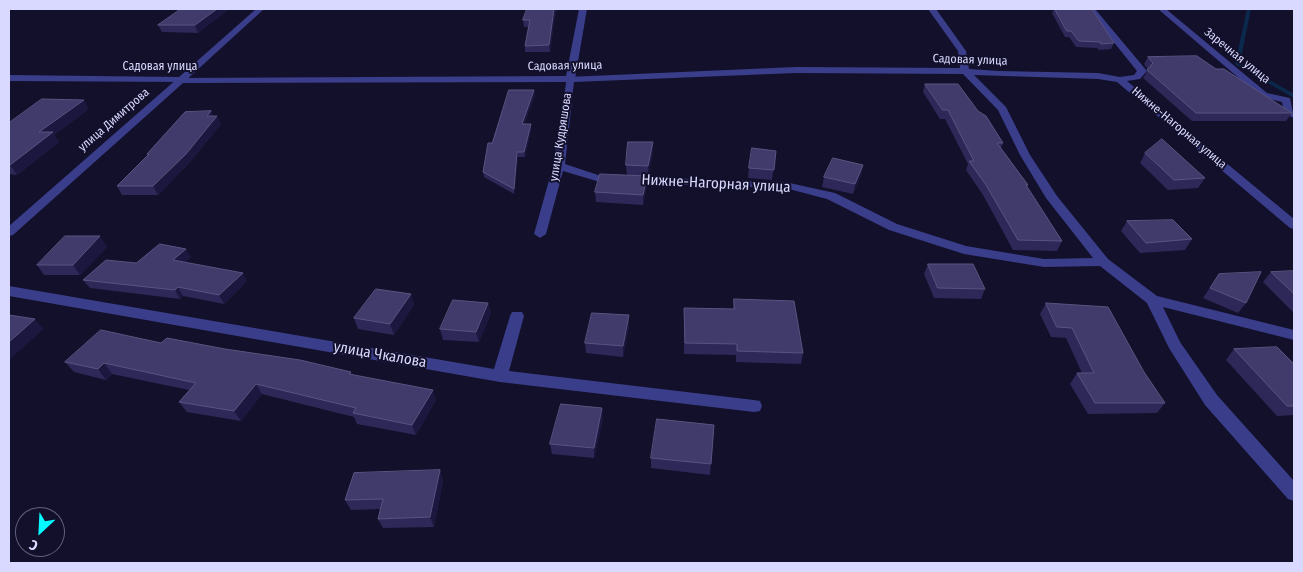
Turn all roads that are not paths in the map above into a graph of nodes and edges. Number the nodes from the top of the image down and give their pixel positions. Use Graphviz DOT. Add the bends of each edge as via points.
graph roads {
  1 [pos="260,9"];
  2 [pos="583,9"];
  3 [pos="932,9"];
  4 [pos="1091,9"];
  5 [pos="1162,9"];
  6 [pos="964,71"];
  7 [pos="9,78"];
  8 [pos="570,79"];
  9 [pos="181,80"];
  10 [pos="1120,80"];
  11 [pos="1294,115"];
  12 [pos="559,166"];
  13 [pos="1294,226"];
  14 [pos="9,232"];
  15 [pos="540,234"];
  16 [pos="1102,262"];
  17 [pos="9,291"];
  18 [pos="1153,300"];
  19 [pos="517,316"];
  20 [pos="1294,335"];
  21 [pos="500,376"];
  22 [pos="754,406"];
  23 [pos="1294,493"];
  1 -- 9 [label="street, улица Димитрова"];
  2 -- 8 [label="street, улица Кудряшова"];
  3 -- 6 [label="street" via="962,51"];
  4 -- 10 [label="street, Нижне-Нагорная улица" via="1142,71 1137,77"];
  5 -- 11 [label="street, Заречная улица" via="1264,95 1287,100 1288,110"];
  6 -- 8 [label="street, Садовая улица" via="796,70"];
  6 -- 10 [label="street, Садовая улица" via="1098,76"];
  6 -- 16 [label="street" via="1002,109 1052,198"];
  7 -- 9 [label="street, Садовая улица"];
  8 -- 9 [label="street, Садовая улица"];
  8 -- 12 [label="street, улица Кудряшова"];
  9 -- 14 [label="street, улица Димитрова"];
  10 -- 13 [label="street, Нижне-Нагорная улица"];
  12 -- 15 [label="street, улица Кудряшова"];
  12 -- 16 [label="street, Нижне-Нагорная улица" via="600,179 785,185 831,196 893,227 964,250 1044,263"];
  16 -- 18 [label="street"];
  17 -- 21 [label="street, улица Чкалова"];
  18 -- 20 [label="street"];
  18 -- 23 [label="street" via="1174,344 1211,400"];
  19 -- 21 [label="street"];
  21 -- 22 [label="street, улица Чкалова"];
}
